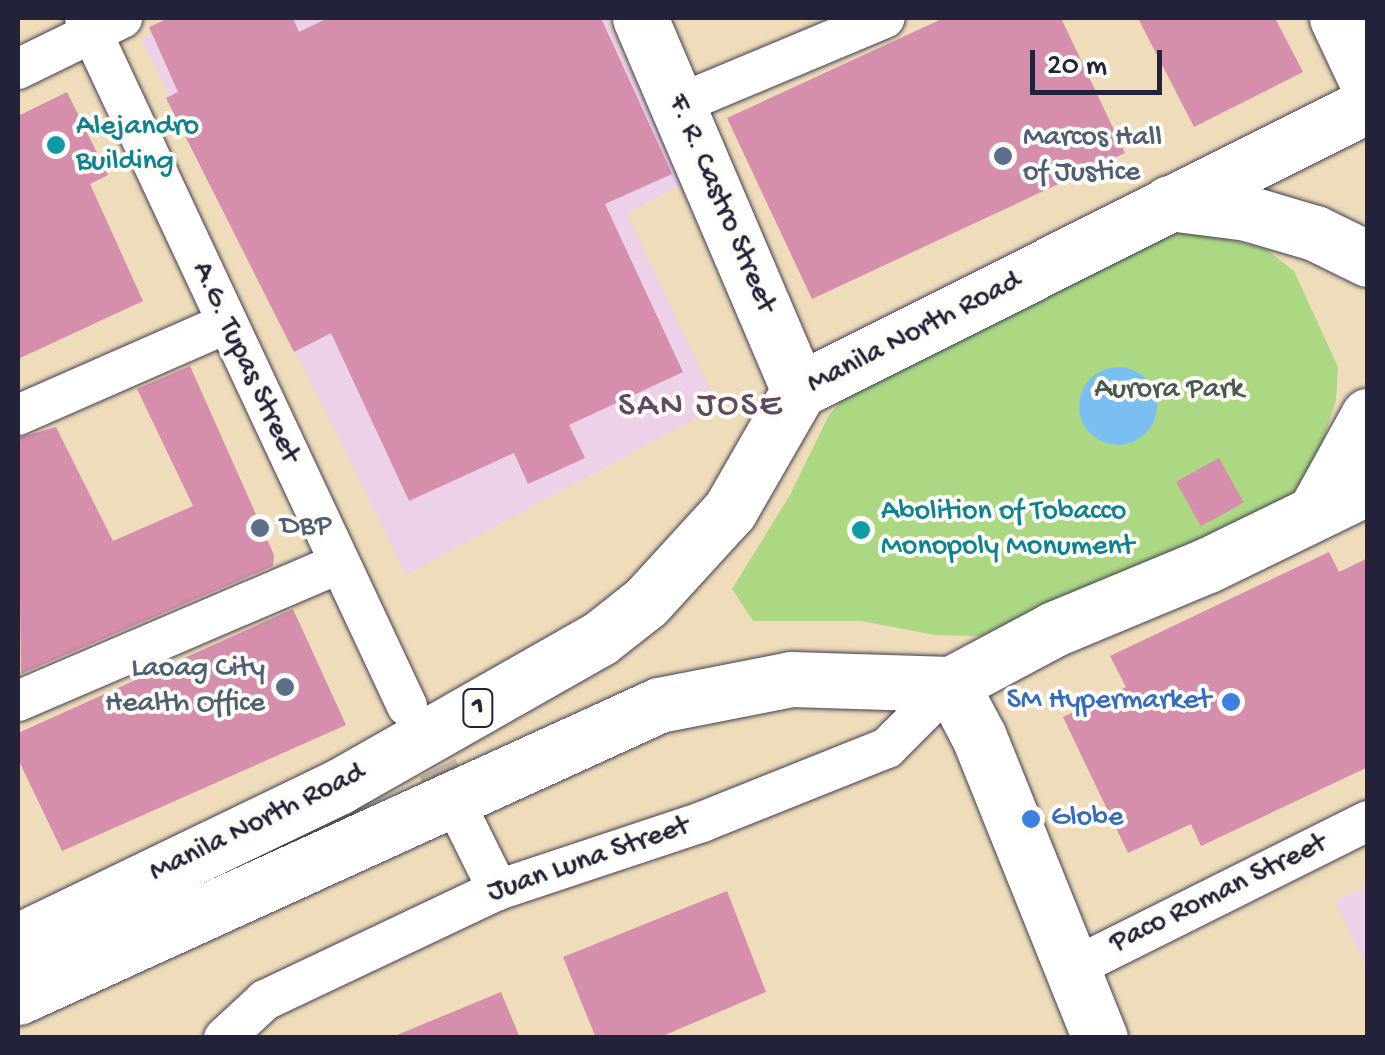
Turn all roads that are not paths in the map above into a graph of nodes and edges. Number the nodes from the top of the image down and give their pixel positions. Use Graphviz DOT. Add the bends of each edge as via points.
graph roads {
  1 [pos="640,18"];
  2 [pos="885,18"];
  3 [pos="1337,18"];
  4 [pos="100,22"];
  5 [pos="18,69"];
  6 [pos="1368,84"];
  7 [pos="678,105"];
  8 [pos="1368,105"];
  9 [pos="1170,204"];
  10 [pos="1368,259"];
  11 [pos="225,324"];
  12 [pos="799,390"];
  13 [pos="18,415"];
  14 [pos="1368,416"];
  15 [pos="1368,487"];
  16 [pos="1316,512"];
  17 [pos="337,564"];
  18 [pos="950,684"];
  19 [pos="18,700"];
  20 [pos="407,706"];
  21 [pos="456,805"];
  22 [pos="1368,820"];
  23 [pos="498,890"];
  24 [pos="78,940"];
  25 [pos="18,942"];
  26 [pos="1070,969"];
  27 [pos="18,997"];
  28 [pos="224,1038"];
  29 [pos="1100,1038"];
  1 -- 7 [label="main road, F. R. Castro Street"];
  2 -- 7 [label="street"];
  3 -- 6 [label="main road"];
  4 -- 5 [label="street"];
  4 -- 11 [label="street, A.G. Tupas Street"];
  7 -- 12 [label="main road, F. R. Castro Street"];
  8 -- 9 [label="main road, Manila North Road"];
  9 -- 10 [label="main road" via="1247,212 1315,233"];
  9 -- 12 [label="main road, Manila North Road"];
  11 -- 13 [label="street"];
  11 -- 17 [label="street, A.G. Tupas Street"];
  12 -- 24 [label="main road, Manila North Road / 1" via="730,510 646,602 599,639"];
  14 -- 16 [label="main road"];
  15 -- 16 [label="main road, Manila North Road / 1"];
  16 -- 18 [label="main road, Manila North Road / 1"];
  17 -- 19 [label="street"];
  17 -- 20 [label="street, A.G. Tupas Street"];
  18 -- 23 [label="street, Juan Luna Street" via="887,748 702,822"];
  18 -- 24 [label="main road, Manila North Road / 1" via="791,679 659,705"];
  18 -- 26 [label="main road" via="979,737"];
  21 -- 23 [label="street"];
  22 -- 26 [label="street, Paco Roman Street"];
  23 -- 28 [label="street, Juan Luna Street" via="265,1000"];
  24 -- 25 [label="main road, Manila North Road / 1"];
  24 -- 27 [label="main road, Manila North Road / 1"];
  26 -- 29 [label="main road"];
}
